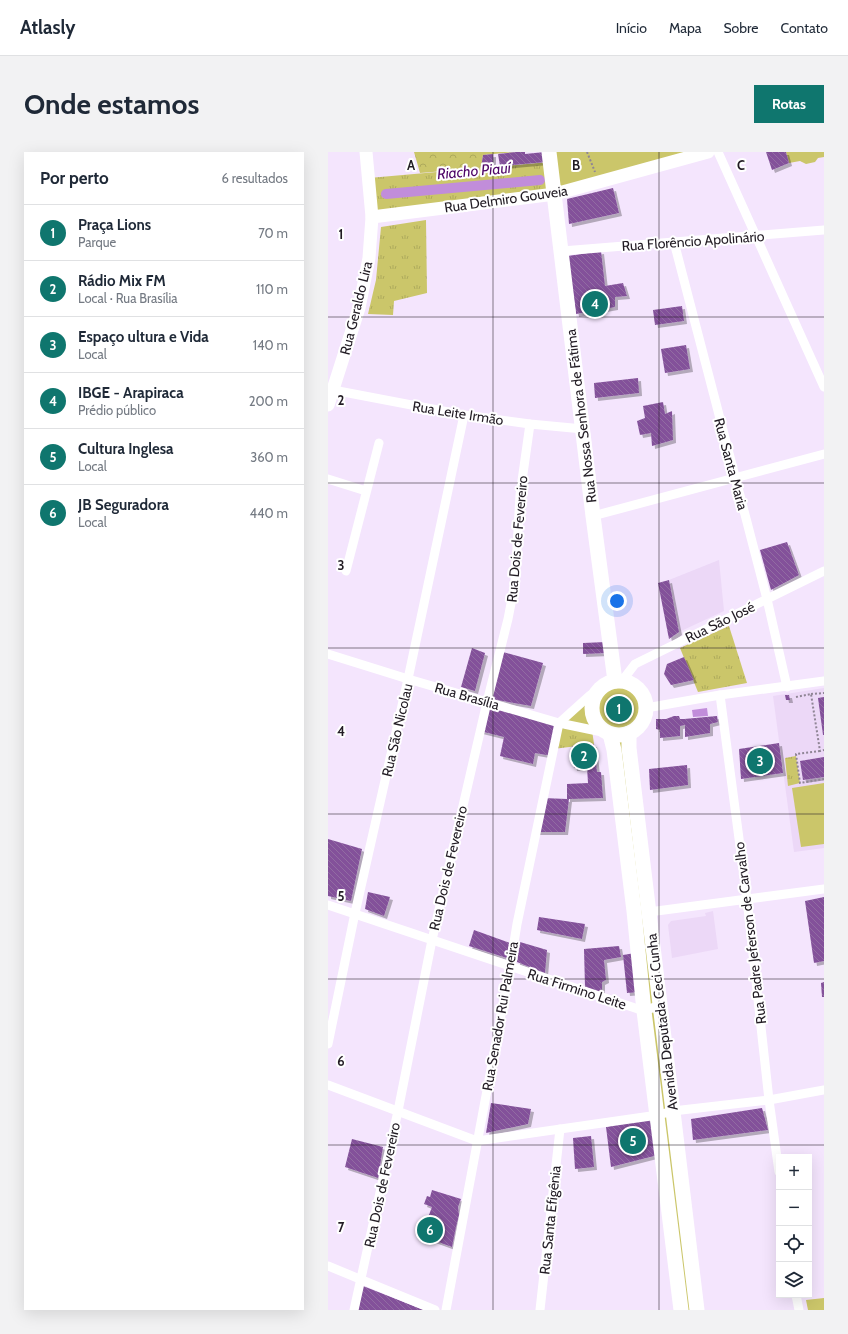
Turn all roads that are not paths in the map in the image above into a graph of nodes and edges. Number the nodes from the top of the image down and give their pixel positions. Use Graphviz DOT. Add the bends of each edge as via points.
graph roads {
  1 [pos="366,152"];
  2 [pos="549,152"];
  3 [pos="708,152"];
  4 [pos="718,152"];
  5 [pos="555,194"];
  6 [pos="372,217"];
  7 [pos="824,230"];
  8 [pos="755,236"];
  9 [pos="674,242"];
  10 [pos="562,251"];
  11 [pos="824,387"];
  12 [pos="333,390"];
  13 [pos="328,405"];
  14 [pos="464,415"];
  15 [pos="530,424"];
  16 [pos="583,429"];
  17 [pos="379,442"];
  18 [pos="824,454"];
  19 [pos="734,477"];
  20 [pos="328,479"];
  21 [pos="366,491"];
  22 [pos="593,516"];
  23 [pos="346,571"];
  24 [pos="824,571"];
  25 [pos="767,599"];
  26 [pos="328,654"];
  27 [pos="612,662"];
  28 [pos="635,664"];
  29 [pos="408,679"];
  30 [pos="618,681"];
  31 [pos="824,681"];
  32 [pos="601,687"];
  33 [pos="787,687"];
  34 [pos="720,695"];
  35 [pos="487,702"];
  36 [pos="646,708"];
  37 [pos="559,723"];
  38 [pos="609,734"];
  39 [pos="629,734"];
  40 [pos="824,889"];
  41 [pos="746,899"];
  42 [pos="328,905"];
  43 [pos="648,912"];
  44 [pos="355,913"];
  45 [pos="432,940"];
  46 [pos="510,967"];
  47 [pos="660,1005"];
  48 [pos="644,1011"];
  49 [pos="328,1044"];
  50 [pos="328,1085"];
  51 [pos="824,1090"];
  52 [pos="769,1100"];
  53 [pos="398,1111"];
  54 [pos="673,1111"];
  55 [pos="658,1115"];
  56 [pos="560,1129"];
  57 [pos="477,1141"];
  58 [pos="776,1154"];
  59 [pos="328,1266"];
  60 [pos="361,1280"];
  61 [pos="797,1298"];
  62 [pos="354,1310"];
  63 [pos="435,1310"];
  64 [pos="446,1310"];
  65 [pos="540,1310"];
  66 [pos="681,1310"];
  67 [pos="697,1310"];
  68 [pos="799,1310"];
  1 -- 6 [label="street, Rua Geraldo Lira"];
  2 -- 5 [label="main road, Rua Nossa Senhora de Fátima"];
  3 -- 5 [label="street, Rua Delmiro Gouveia"];
  4 -- 8 [label="street"];
  5 -- 6 [label="street, Rua Delmiro Gouveia"];
  5 -- 10 [label="main road, Rua Nossa Senhora de Fátima"];
  6 -- 12 [label="street, Rua Geraldo Lira" via="369,258 359,308"];
  7 -- 8 [label="street, Rua Florêncio Apolinário"];
  8 -- 9 [label="street, Rua Florêncio Apolinário"];
  8 -- 11 [label="street"];
  9 -- 10 [label="street, Rua Florêncio Apolinário"];
  9 -- 19 [label="street, Rua Santa Maria"];
  10 -- 16 [label="main road, Rua Nossa Senhora de Fátima"];
  12 -- 13 [label="street, Rua Geraldo Lira"];
  12 -- 14 [label="street, Rua Leite Irmão"];
  14 -- 15 [label="street, Rua Leite Irmão"];
  14 -- 29 [label="street, Rua São Nicolau"];
  15 -- 16 [label="street, Rua Leite Irmão"];
  15 -- 35 [label="street, Rua Dois de Fevereiro" via="520,495 515,583"];
  16 -- 22 [label="main road, Rua Nossa Senhora de Fátima"];
  17 -- 21 [label="street"];
  18 -- 19 [label="street"];
  19 -- 22 [label="street"];
  19 -- 25 [label="street, Rua Santa Maria"];
  20 -- 21 [label="street"];
  21 -- 23 [label="street"];
  22 -- 27 [label="main road, Rua Nossa Senhora de Fátima"];
  24 -- 25 [label="street, Rua São José"];
  25 -- 28 [label="street, Rua São José"];
  25 -- 33 [label="street, Rua Santa Maria"];
  26 -- 29 [label="street, Rua Brasília"];
  27 -- 28 [label="street" via="621,671"];
  27 -- 30 [label="main road, Rua Nossa Senhora de Fátima"];
  28 -- 30 [label="street, Rua São José"];
  29 -- 35 [label="street, Rua Brasília"];
  29 -- 44 [label="street, Rua São Nicolau"];
  30 -- 32 [label="main road" via="608,682"];
  30 -- 36 [label="main road" via="636,687 642,692"];
  31 -- 33 [label="street"];
  32 -- 37 [label="street"];
  32 -- 38 [label="main road" via="594,696 591,707 599,727"];
  33 -- 34 [label="street"];
  34 -- 36 [label="street"];
  34 -- 41 [label="street, Rua Padre Jeferson de Carvalho"];
  35 -- 37 [label="street, Rua Brasília"];
  35 -- 45 [label="street, Rua Dois de Fevereiro"];
  36 -- 39 [label="main road" via="644,718"];
  37 -- 38 [label="street, Rua Brasília"];
  37 -- 46 [label="street, Rua Senador Rui Palmeira"];
  38 -- 39 [label="main road"];
  38 -- 48 [label="main road, Avenida Deputada Ceci Cunha" via="614,750"];
  39 -- 43 [label="main road, Avenida Deputada Ceci Cunha"];
  40 -- 41 [label="street"];
  41 -- 43 [label="street"];
  41 -- 52 [label="street, Rua Padre Jeferson de Carvalho"];
  42 -- 44 [label="street, Rua Firmino Leite"];
  43 -- 47 [label="main road, Avenida Deputada Ceci Cunha"];
  44 -- 45 [label="street, Rua Firmino Leite"];
  44 -- 49 [label="street, Rua São Nicolau"];
  45 -- 46 [label="street, Rua Firmino Leite"];
  45 -- 53 [label="street, Rua Dois de Fevereiro"];
  46 -- 48 [label="street, Rua Firmino Leite"];
  46 -- 57 [label="street, Rua Senador Rui Palmeira"];
  47 -- 48 [label="street"];
  47 -- 54 [label="main road, Avenida Deputada Ceci Cunha"];
  48 -- 55 [label="main road, Avenida Deputada Ceci Cunha"];
  50 -- 53 [label="street"];
  51 -- 52 [label="street"];
  52 -- 54 [label="street"];
  52 -- 58 [label="street, Rua Padre Jeferson de Carvalho"];
  53 -- 57 [label="street"];
  53 -- 60 [label="street, Rua Dois de Fevereiro"];
  54 -- 55 [label="street"];
  54 -- 67 [label="main road, Avenida Deputada Ceci Cunha"];
  55 -- 56 [label="street"];
  55 -- 66 [label="main road, Avenida Deputada Ceci Cunha"];
  56 -- 57 [label="street"];
  56 -- 65 [label="street, Rua Santa Efigênia"];
  57 -- 64 [label="street, Rua Senador Rui Palmeira"];
  59 -- 60 [label="street"];
  60 -- 62 [label="street, Rua Dois de Fevereiro"];
  60 -- 63 [label="street"];
  61 -- 68 [label="street"];
}
